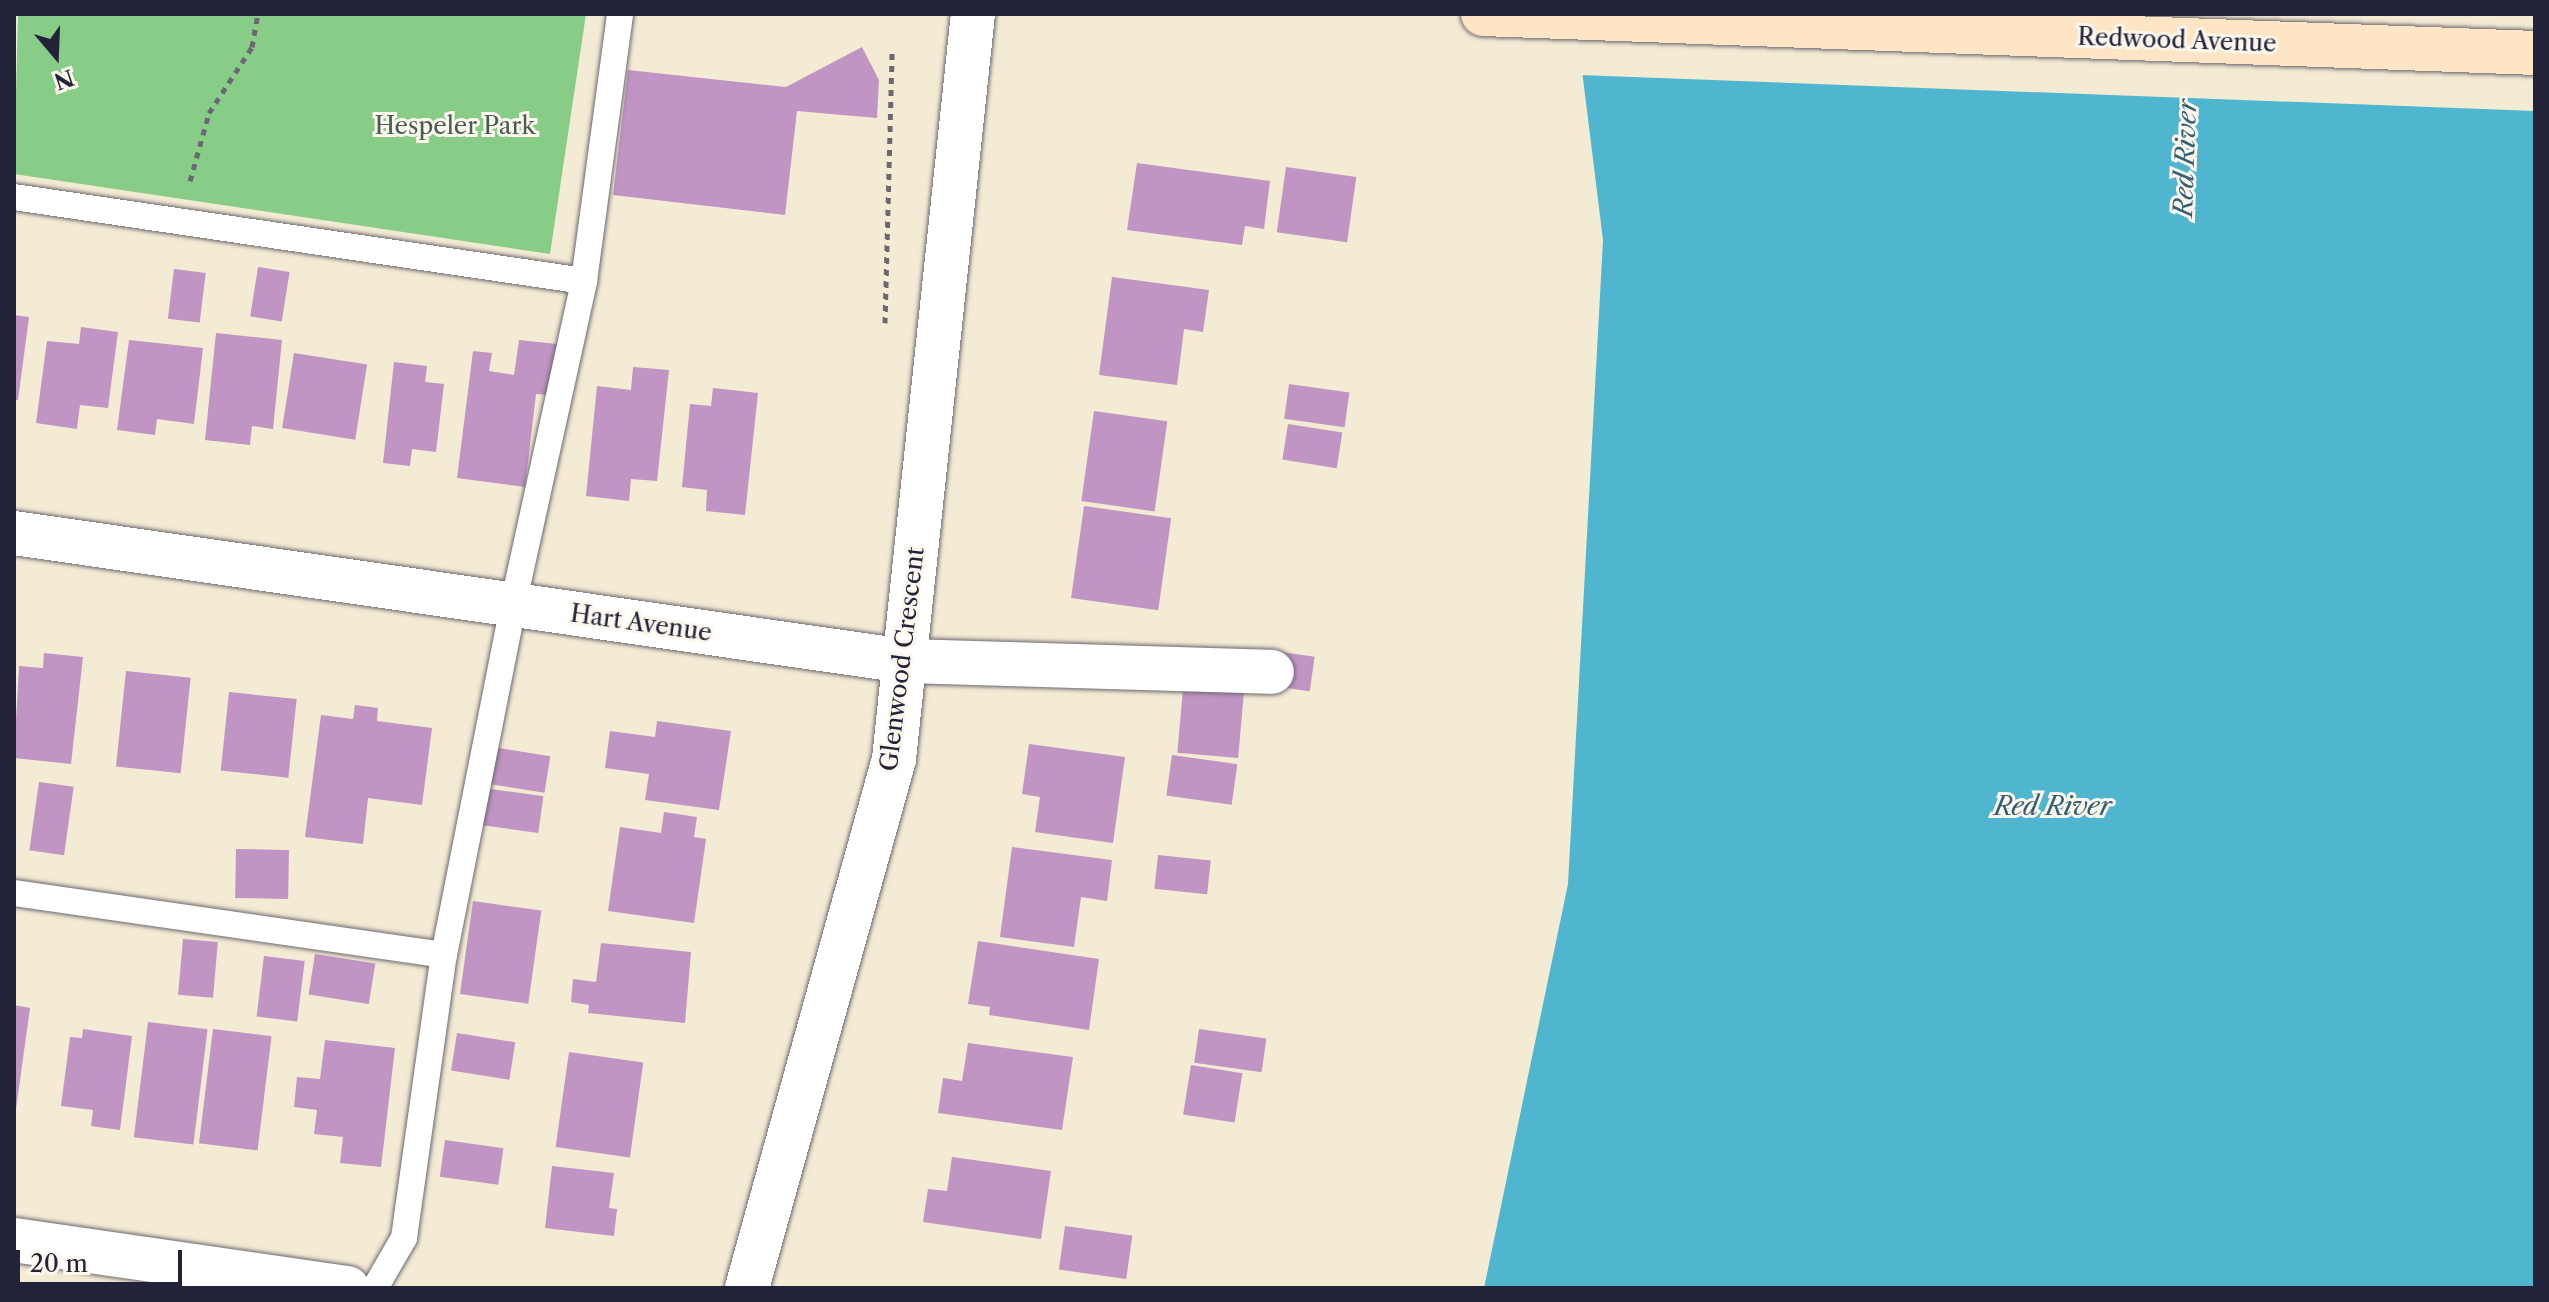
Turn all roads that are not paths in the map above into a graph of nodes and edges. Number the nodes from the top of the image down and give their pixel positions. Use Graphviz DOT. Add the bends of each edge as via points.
graph roads {
  1 [pos="620,14"];
  2 [pos="973,14"];
  3 [pos="1483,14"];
  4 [pos="2535,53"];
  5 [pos="14,197"];
  6 [pos="584,281"];
  7 [pos="14,533"];
  8 [pos="513,605"];
  9 [pos="904,661"];
  10 [pos="1272,672"];
  11 [pos="14,893"];
  12 [pos="444,955"];
  13 [pos="14,1240"];
  14 [pos="348,1288"];
  15 [pos="375,1288"];
  16 [pos="747,1288"];
  1 -- 6 [label="lane"];
  2 -- 9 [label="street, Glenwood Crescent"];
  3 -- 4 [label="main road, Redwood Avenue"];
  5 -- 6 [label="lane"];
  6 -- 8 [label="lane"];
  7 -- 8 [label="street, Hart Avenue"];
  8 -- 9 [label="street, Hart Avenue"];
  8 -- 12 [label="lane"];
  9 -- 10 [label="street, Hart Avenue"];
  9 -- 16 [label="street, Glenwood Crescent" via="894,759"];
  11 -- 12 [label="lane"];
  12 -- 15 [label="lane" via="404,1238"];
  13 -- 14 [label="street"];
}
